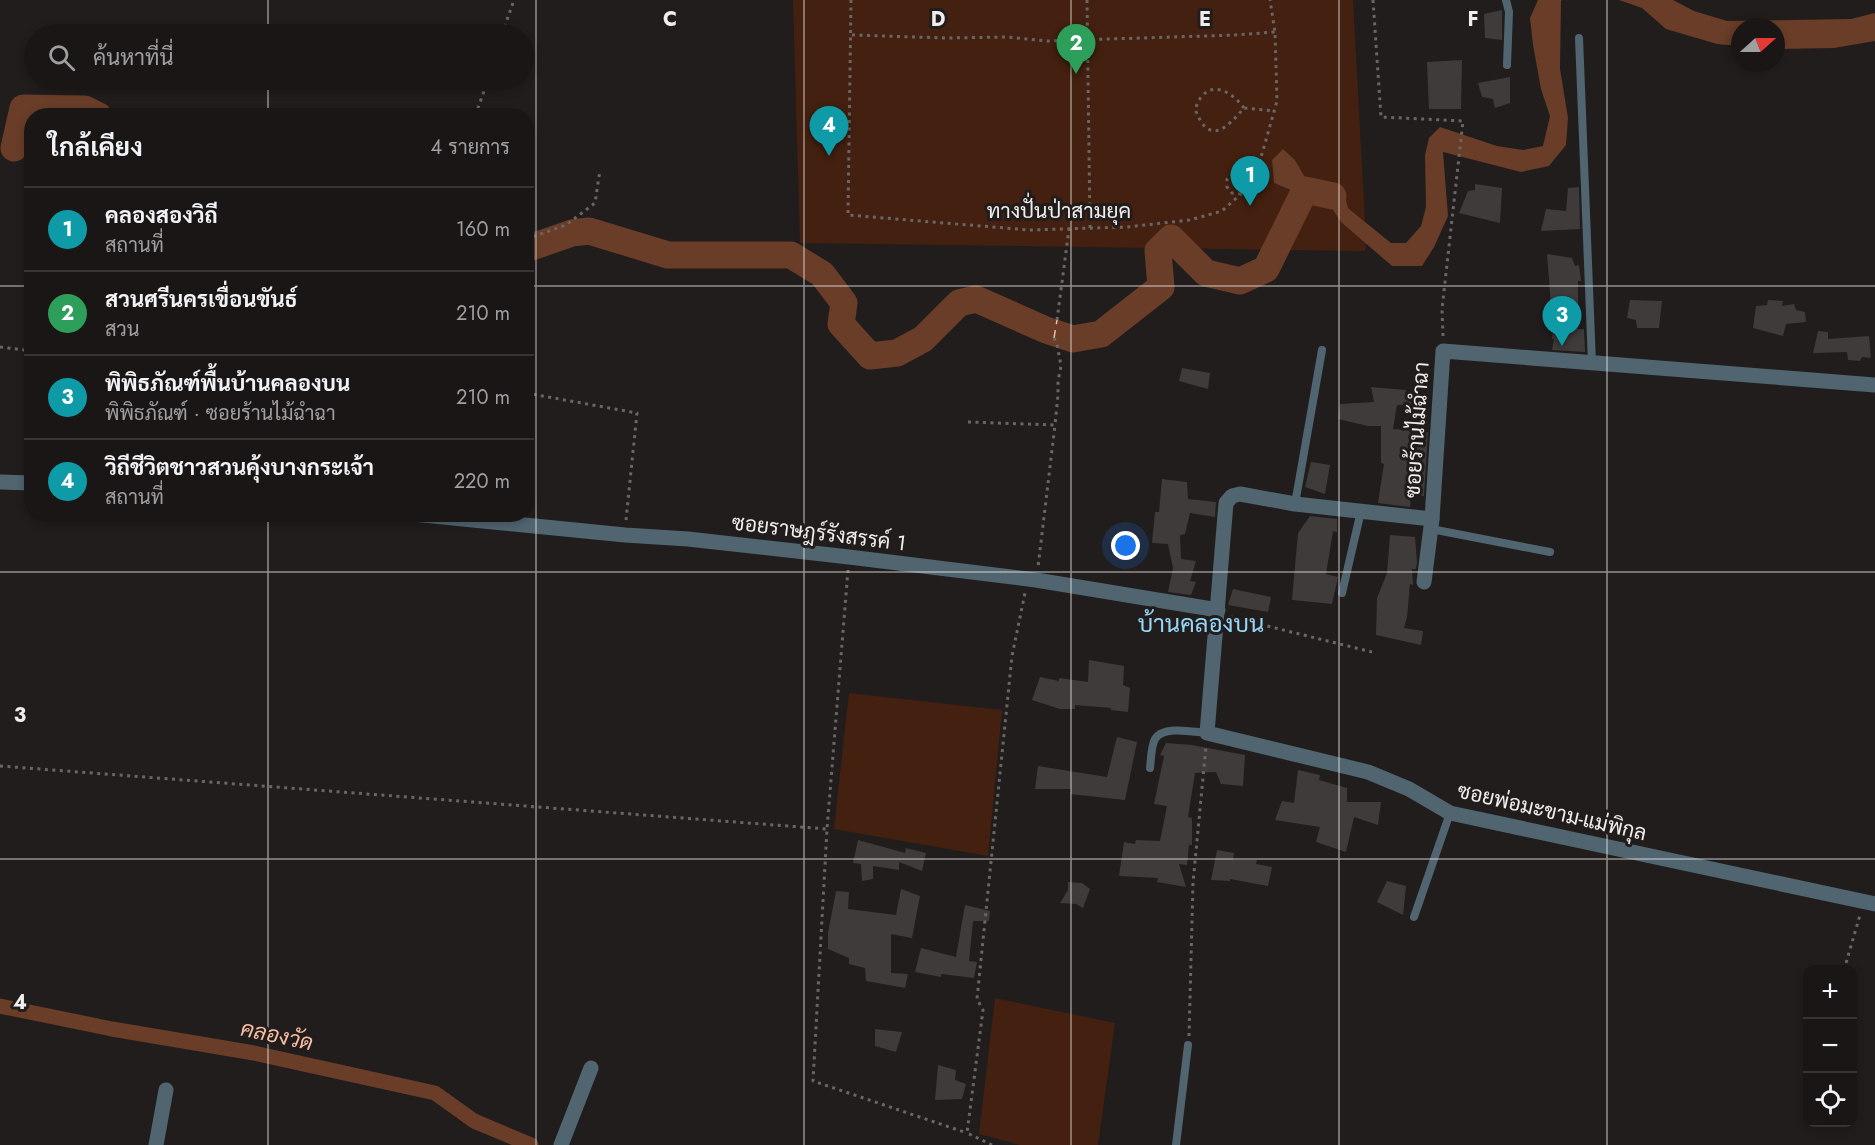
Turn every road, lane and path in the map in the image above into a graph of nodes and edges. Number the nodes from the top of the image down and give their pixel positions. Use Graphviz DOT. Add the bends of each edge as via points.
graph roads {
  1 [pos="514,0"];
  2 [pos="851,0"];
  3 [pos="1087,0"];
  4 [pos="1270,0"];
  5 [pos="1373,0"];
  6 [pos="1506,0"];
  7 [pos="506,24"];
  8 [pos="1275,32"];
  9 [pos="851,35"];
  10 [pos="1579,38"];
  11 [pos="1087,39"];
  12 [pos="1507,65"];
  13 [pos="484,90"];
  14 [pos="478,108"];
  15 [pos="1244,108"];
  16 [pos="1274,111"];
  17 [pos="600,170"];
  18 [pos="1248,182"];
  19 [pos="1241,194"];
  20 [pos="1090,228"];
  21 [pos="1070,229"];
  22 [pos="534,236"];
  23 [pos="1057,320"];
  24 [pos="1054,338"];
  25 [pos="0,347"];
  26 [pos="24,350"];
  27 [pos="1322,350"];
  28 [pos="1443,351"];
  29 [pos="1592,363"];
  30 [pos="1875,385"];
  31 [pos="534,394"];
  32 [pos="968,422"];
  33 [pos="1055,425"];
  34 [pos="0,482"];
  35 [pos="24,483"];
  36 [pos="1295,504"];
  37 [pos="1361,511"];
  38 [pos="494,522"];
  39 [pos="1431,524"];
  40 [pos="625,535"];
  41 [pos="1550,552"];
  42 [pos="849,557"];
  43 [pos="1032,580"];
  44 [pos="1424,582"];
  45 [pos="1342,593"];
  46 [pos="1218,612"];
  47 [pos="1372,652"];
  48 [pos="1207,733"];
  49 [pos="0,766"];
  50 [pos="1150,768"];
  51 [pos="1450,813"];
  52 [pos="827,829"];
  53 [pos="1869,903"];
  54 [pos="1414,917"];
  55 [pos="1846,965"];
  56 [pos="1188,1045"];
  57 [pos="591,1068"];
  58 [pos="166,1090"];
  59 [pos="967,1133"];
  60 [pos="563,1141"];
  61 [pos="156,1145"];
  62 [pos="993,1145"];
  63 [pos="1176,1145"];
  1 -- 7 [label="path"];
  2 -- 9 [label="path, ทางปั่นป่าสามยุค"];
  3 -- 11 [label="path"];
  4 -- 8 [label="path, ทางปั่นป่าสามยุค"];
  5 -- 28 [label="path" via="1381,117 1463,121 1442,309"];
  6 -- 12 [label="lane"];
  8 -- 11 [label="path"];
  8 -- 16 [label="path, ทางปั่นป่าสามยุค"];
  9 -- 11 [label="path"];
  9 -- 21 [label="path, ทางปั่นป่าสามยุค" via="848,215 1029,230"];
  10 -- 29 [label="lane"];
  11 -- 20 [label="path"];
  13 -- 14 [label="path"];
  15 -- 15 [label="path" via="1227,127 1216,131 1199,120 1195,109 1210,90 1234,94"];
  15 -- 16 [label="path"];
  16 -- 18 [label="path, ทางปั่นป่าสามยุค" via="1262,154"];
  17 -- 22 [label="path" via="595,203 566,225"];
  18 -- 19 [label="path, ทางปั่นป่าสามยุค"];
  18 -- 19 [label="path" via="1243,175 1234,174 1227,179 1232,193"];
  19 -- 20 [label="path, ทางปั่นป่าสามยุค" via="1222,211 1190,220"];
  20 -- 21 [label="path, ทางปั่นป่าสามยุค"];
  21 -- 23 [label="path"];
  24 -- 33 [label="path" via="1061,366"];
  25 -- 26 [label="path"];
  27 -- 36 [label="lane"];
  28 -- 29 [label="street, ซอยร้านไม้ฉำฉา"];
  28 -- 39 [label="street, ซอยร้านไม้ฉำฉา"];
  29 -- 30 [label="street, ซอยร้านไม้ฉำฉา"];
  31 -- 40 [label="path" via="638,413"];
  32 -- 33 [label="path"];
  33 -- 43 [label="path"];
  34 -- 35 [label="street"];
  36 -- 37 [label="street, ซอยร้านไม้ฉำฉา"];
  36 -- 46 [label="street, ซอยร้านไม้ฉำฉา" via="1240,494 1226,503"];
  37 -- 39 [label="street, ซอยร้านไม้ฉำฉา"];
  37 -- 45 [label="lane"];
  38 -- 40 [label="street, ซอยราษฎร์รังสรรค์ 1"];
  39 -- 41 [label="lane"];
  39 -- 44 [label="street"];
  40 -- 42 [label="street, ซอยราษฎร์รังสรรค์ 1"];
  42 -- 43 [label="street, ซอยราษฎร์รังสรรค์ 1"];
  42 -- 52 [label="path"];
  43 -- 46 [label="street, ซอยราษฎร์รังสรรค์ 1"];
  43 -- 59 [label="path" via="1012,656 977,999 984,1010"];
  46 -- 47 [label="path"];
  46 -- 48 [label="street"];
  48 -- 50 [label="lane" via="1161,734 1154,740"];
  48 -- 51 [label="street, ซอยพ่อมะขาม-แม่พิกุล" via="1368,772 1409,789"];
  48 -- 56 [label="path" via="1193,883"];
  49 -- 52 [label="path"];
  51 -- 53 [label="street, ซอยพ่อมะขาม-แม่พิกุล"];
  51 -- 54 [label="lane"];
  52 -- 59 [label="path" via="813,1081"];
  53 -- 55 [label="path"];
  56 -- 63 [label="lane"];
  57 -- 60 [label="street"];
  58 -- 61 [label="street"];
  59 -- 62 [label="path"];
}
